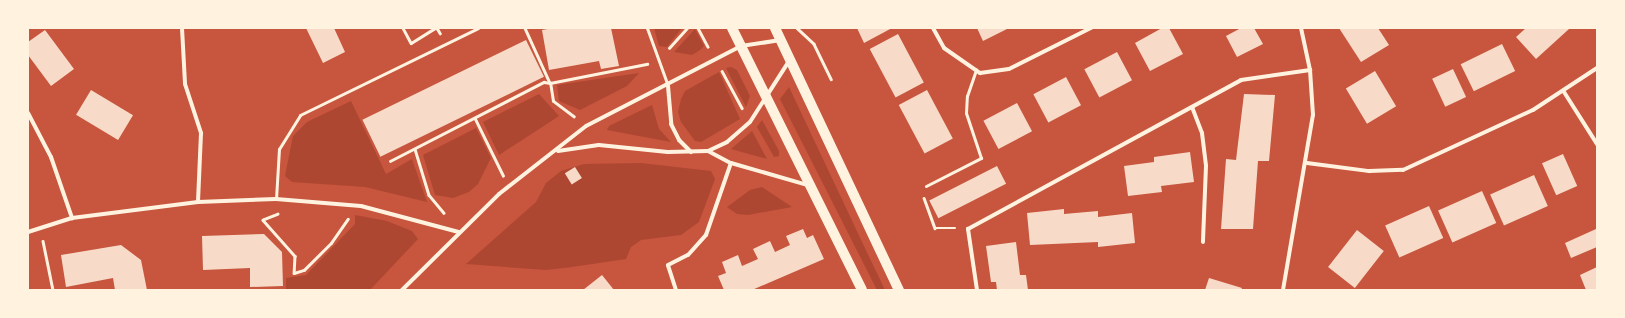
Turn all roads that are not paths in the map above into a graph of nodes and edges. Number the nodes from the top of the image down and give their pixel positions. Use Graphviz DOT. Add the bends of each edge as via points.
graph roads {
  1 [pos="182,28"];
  2 [pos="478,28"];
  3 [pos="647,28"];
  4 [pos="732,28"];
  5 [pos="775,28"];
  6 [pos="933,28"];
  7 [pos="1091,28"];
  8 [pos="1302,28"];
  9 [pos="782,40"];
  10 [pos="741,46"];
  11 [pos="790,58"];
  12 [pos="1597,68"];
  13 [pos="976,70"];
  14 [pos="1310,70"];
  15 [pos="668,86"];
  16 [pos="1564,92"];
  17 [pos="766,96"];
  18 [pos="1192,107"];
  19 [pos="28,113"];
  20 [pos="1597,144"];
  21 [pos="558,151"];
  22 [pos="708,151"];
  23 [pos="691,152"];
  24 [pos="731,163"];
  25 [pos="1307,163"];
  26 [pos="810,185"];
  27 [pos="926,186"];
  28 [pos="276,199"];
  29 [pos="198,202"];
  30 [pos="72,218"];
  31 [pos="28,232"];
  32 [pos="459,232"];
  33 [pos="1203,242"];
  34 [pos="402,290"];
  35 [pos="676,290"];
  36 [pos="862,290"];
  37 [pos="899,290"];
  38 [pos="977,290"];
  39 [pos="1283,290"];
  1 -- 29 [label="street" via="185,84 201,133"];
  2 -- 28 [label="lane" via="300,115 279,149"];
  3 -- 15 [label="lane"];
  4 -- 10 [label="main road"];
  5 -- 9 [label="main road"];
  6 -- 13 [label="street" via="944,48"];
  7 -- 13 [label="street" via="1008,69 980,73"];
  8 -- 14 [label="street"];
  9 -- 10 [label="street"];
  9 -- 11 [label="main road"];
  10 -- 15 [label="street"];
  10 -- 17 [label="main road"];
  11 -- 17 [label="street"];
  11 -- 37 [label="main road"];
  12 -- 16 [label="street"];
  13 -- 27 [label="lane" via="967,96 966,113 981,158"];
  14 -- 18 [label="street" via="1241,80"];
  14 -- 25 [label="street" via="1313,116"];
  15 -- 21 [label="street" via="586,126"];
  15 -- 23 [label="street" via="671,124 679,140"];
  16 -- 20 [label="street"];
  16 -- 25 [label="street" via="1436,158 1404,170 1370,171"];
  17 -- 22 [label="street" via="750,122 727,142"];
  17 -- 26 [label="main road"];
  18 -- 33 [label="street" via="1202,133 1206,166"];
  18 -- 38 [label="street" via="968,228"];
  19 -- 30 [label="street" via="51,157"];
  21 -- 23 [label="street" via="599,145"];
  21 -- 32 [label="street" via="509,187"];
  22 -- 23 [label="street"];
  22 -- 24 [label="street"];
  24 -- 26 [label="street"];
  24 -- 35 [label="street" via="706,235 688,255 668,265"];
  25 -- 39 [label="street"];
  26 -- 36 [label="main road"];
  28 -- 29 [label="street"];
  28 -- 32 [label="street" via="344,204"];
  29 -- 30 [label="street"];
  30 -- 31 [label="street"];
  32 -- 34 [label="street"];
}
